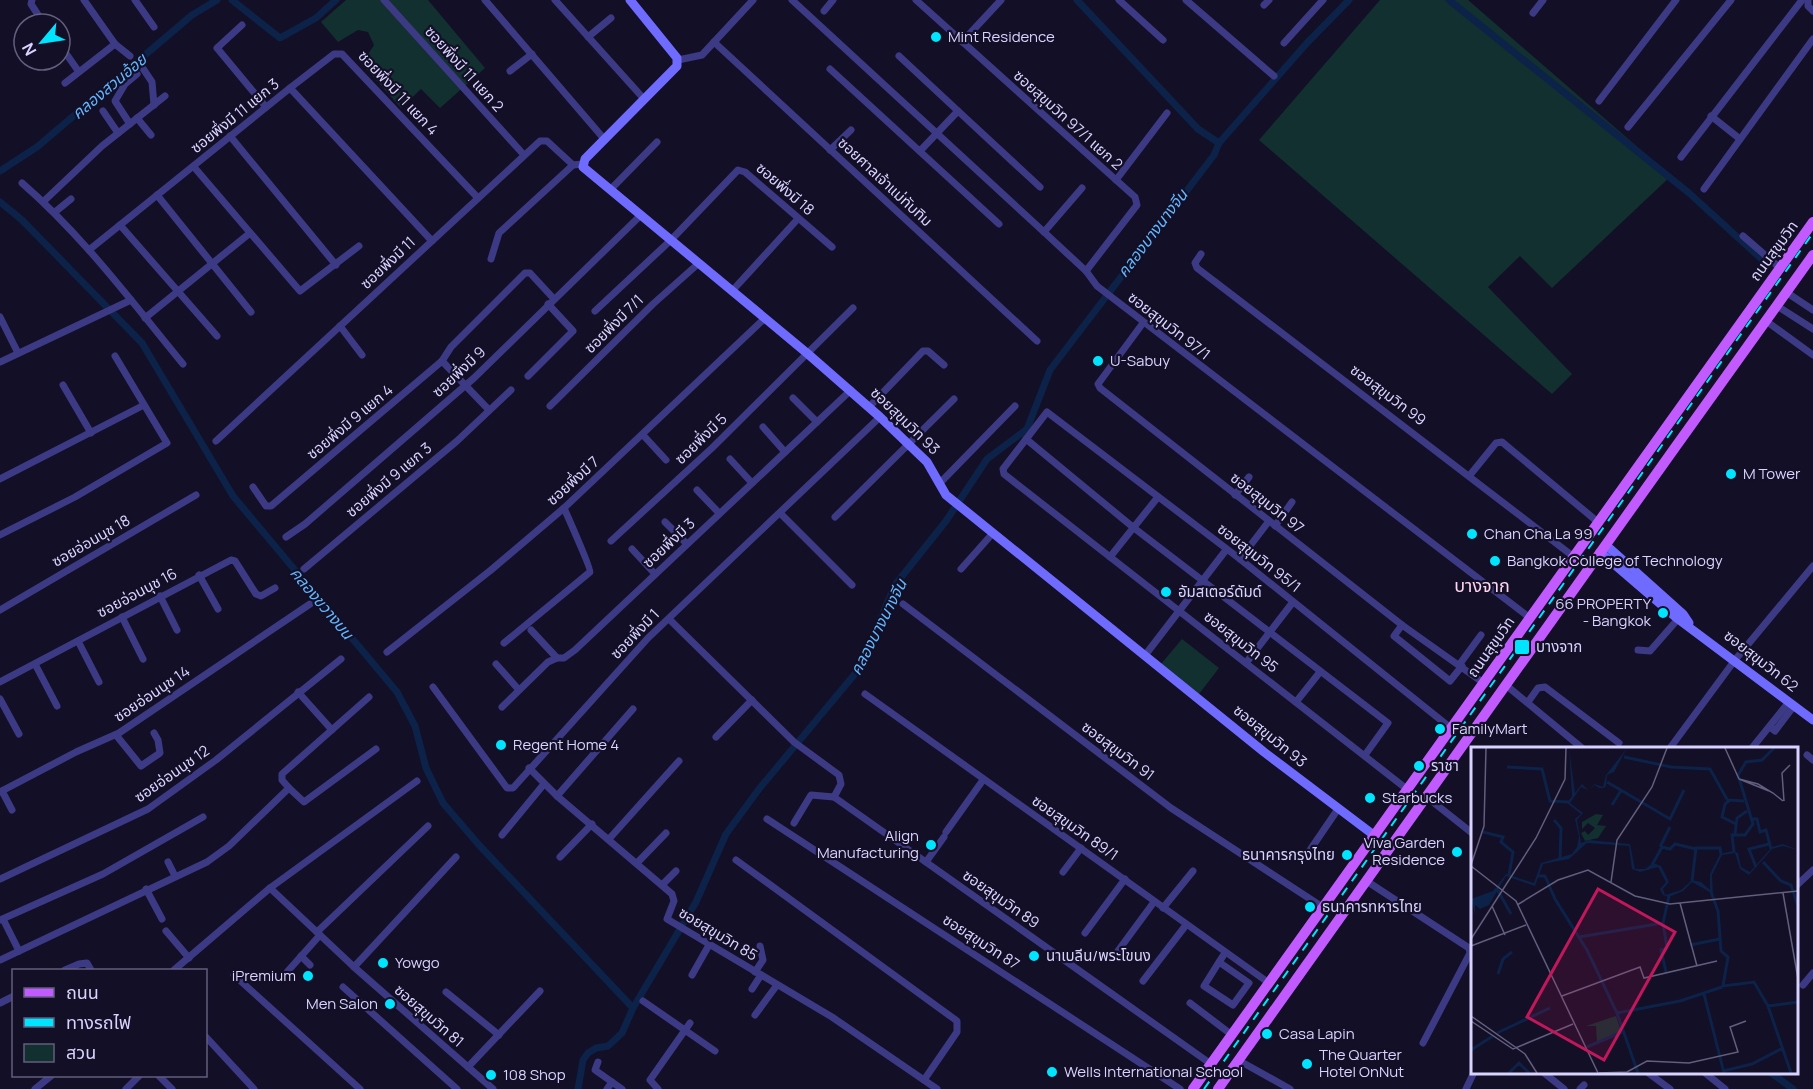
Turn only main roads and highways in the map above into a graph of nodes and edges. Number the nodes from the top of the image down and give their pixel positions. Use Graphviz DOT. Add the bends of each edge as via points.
graph roads {
  1 [pos="1813,222"];
  2 [pos="1813,255"];
  3 [pos="1589,537"];
  4 [pos="1603,548"];
  5 [pos="1235,1030"];
  6 [pos="1255,1037"];
  7 [pos="1193,1089"];
  8 [pos="1218,1089"];
  1 -- 3 [label="main road, ถนนสุขุมวิท"];
  2 -- 4 [label="main road"];
  3 -- 4 [label="main road"];
  3 -- 5 [label="main road, ถนนสุขุมวิท"];
  4 -- 6 [label="main road" via="1508,687"];
  5 -- 6 [label="main road"];
  5 -- 7 [label="main road, ถนนสุขุมวิท"];
  6 -- 8 [label="main road"];
}
